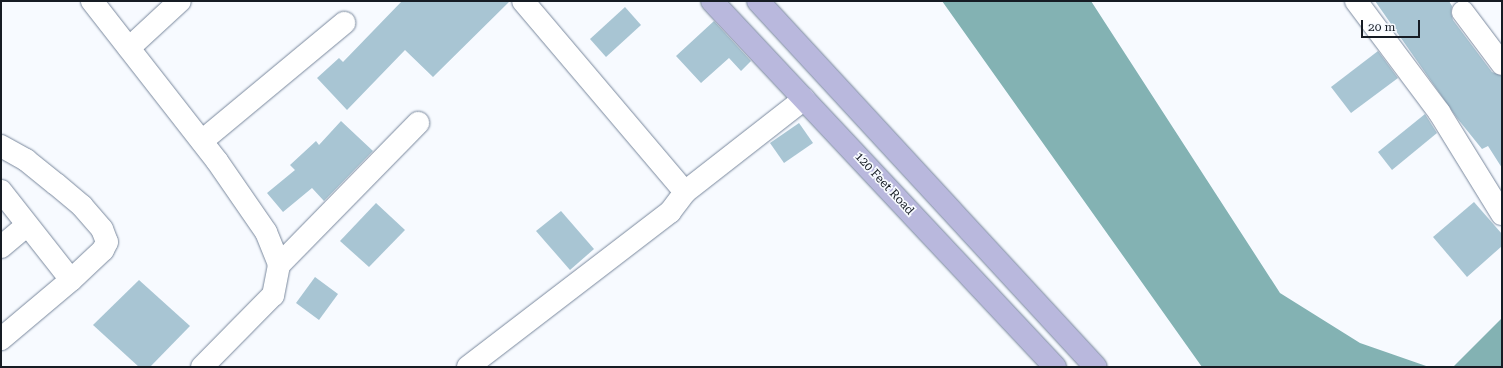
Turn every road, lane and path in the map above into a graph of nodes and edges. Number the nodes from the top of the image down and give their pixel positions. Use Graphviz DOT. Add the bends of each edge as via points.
graph roads {
  1 [pos="92,1"];
  2 [pos="180,1"];
  3 [pos="523,1"];
  4 [pos="712,1"];
  5 [pos="758,1"];
  6 [pos="1356,1"];
  7 [pos="1463,12"];
  8 [pos="344,23"];
  9 [pos="129,48"];
  10 [pos="1502,64"];
  11 [pos="804,99"];
  12 [pos="418,123"];
  13 [pos="202,141"];
  14 [pos="1,146"];
  15 [pos="1,192"];
  16 [pos="685,192"];
  17 [pos="1502,214"];
  18 [pos="26,226"];
  19 [pos="1,247"];
  20 [pos="279,265"];
  21 [pos="71,280"];
  22 [pos="1,339"];
  23 [pos="202,367"];
  24 [pos="468,367"];
  25 [pos="1055,367"];
  26 [pos="1096,367"];
  1 -- 9 [label="street"];
  2 -- 9 [label="street"];
  3 -- 16 [label="street"];
  4 -- 11 [label="main road, 120 Feet Road"];
  5 -- 26 [label="main road"];
  6 -- 17 [label="street" via="1439,112"];
  7 -- 10 [label="street"];
  8 -- 13 [label="street"];
  9 -- 13 [label="street"];
  11 -- 16 [label="street"];
  11 -- 25 [label="main road, 120 Feet Road"];
  12 -- 20 [label="street"];
  13 -- 20 [label="street" via="266,232"];
  14 -- 21 [label="street" via="26,160 56,184 82,206 102,229 107,242 103,250"];
  15 -- 18 [label="street"];
  16 -- 24 [label="street" via="670,212"];
  18 -- 19 [label="street"];
  18 -- 21 [label="street"];
  20 -- 23 [label="street" via="273,295"];
  21 -- 22 [label="street"];
}
